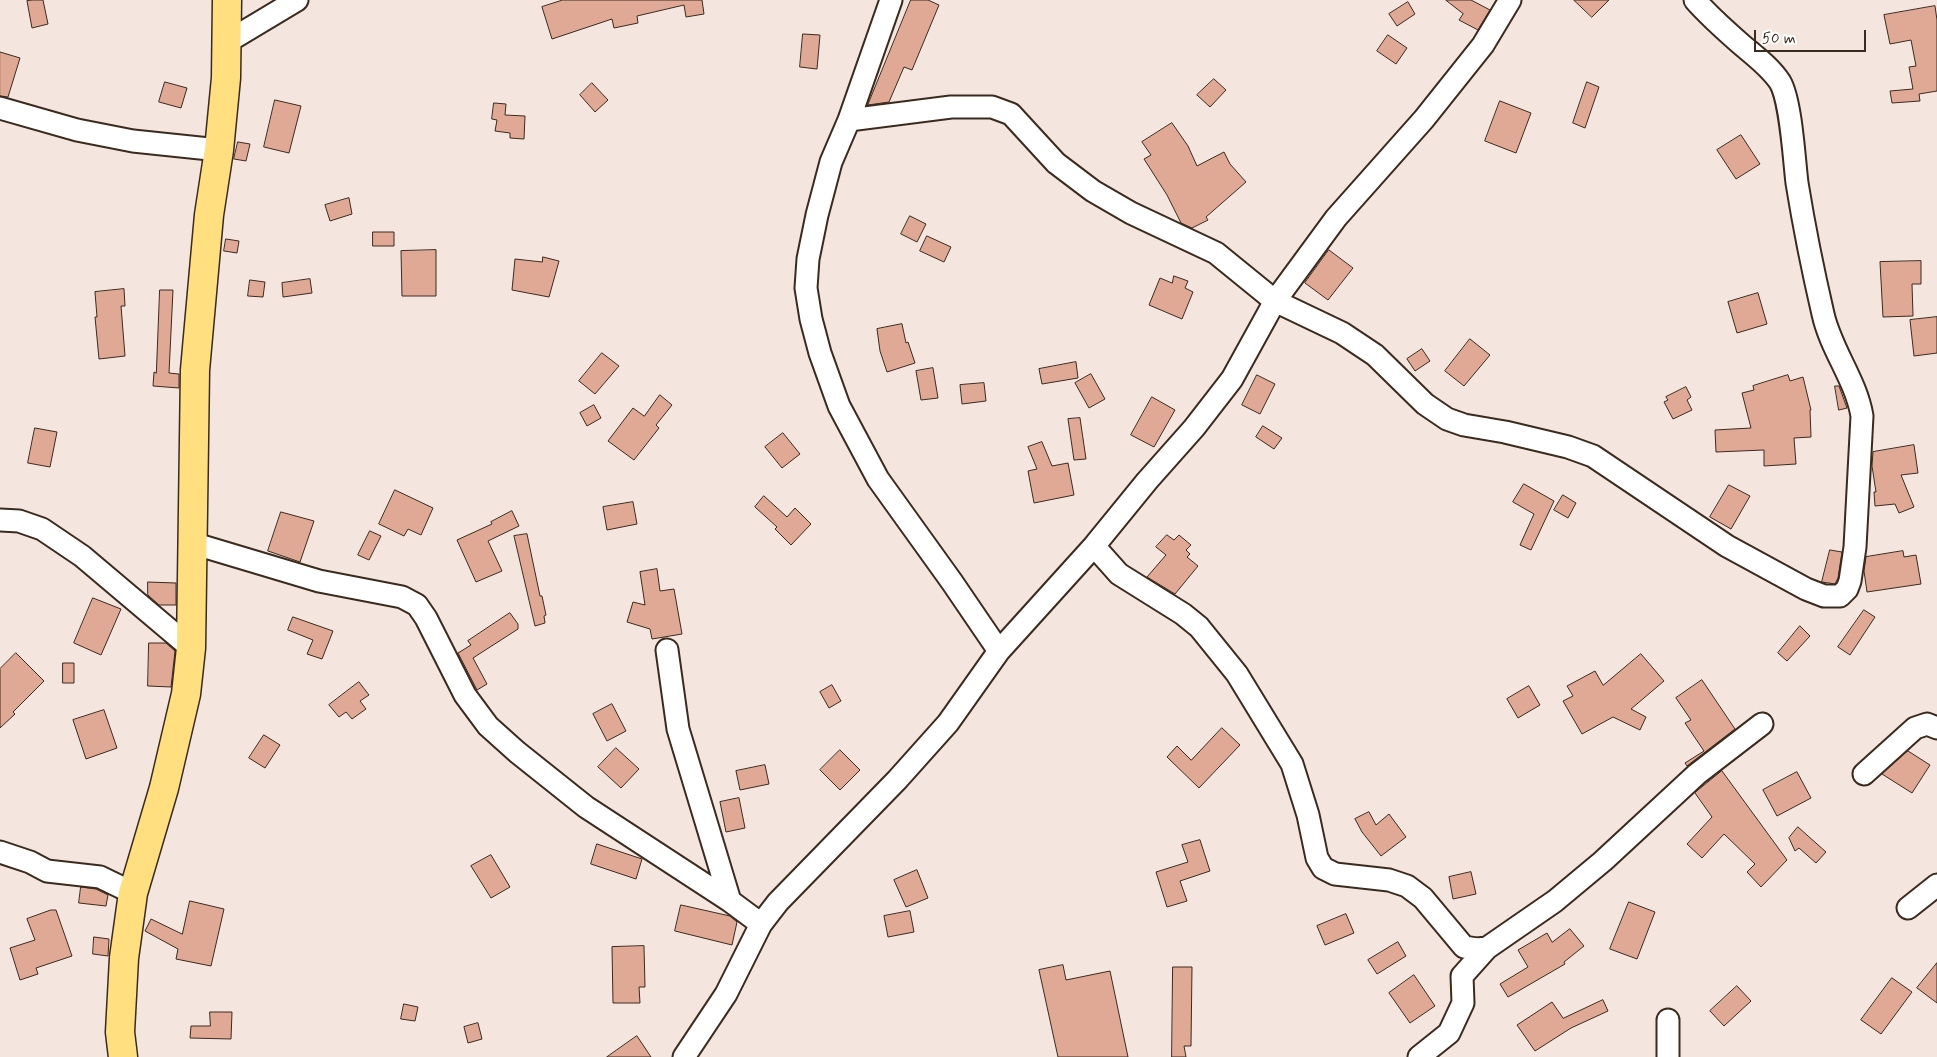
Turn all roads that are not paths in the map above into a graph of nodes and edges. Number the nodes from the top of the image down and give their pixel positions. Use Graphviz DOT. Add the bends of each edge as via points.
graph roads {
  1 [pos="227,0"];
  2 [pos="298,0"];
  3 [pos="891,0"];
  4 [pos="1510,0"];
  5 [pos="1695,0"];
  6 [pos="227,42"];
  7 [pos="0,108"];
  8 [pos="849,120"];
  9 [pos="219,150"];
  10 [pos="1274,301"];
  11 [pos="0,520"];
  12 [pos="192,544"];
  13 [pos="1094,546"];
  14 [pos="191,648"];
  15 [pos="667,650"];
  16 [pos="999,651"];
  17 [pos="1762,724"];
  18 [pos="1937,728"];
  19 [pos="1864,774"];
  20 [pos="0,852"];
  21 [pos="1937,885"];
  22 [pos="133,893"];
  23 [pos="730,901"];
  24 [pos="1908,908"];
  25 [pos="761,924"];
  26 [pos="1487,948"];
  27 [pos="1668,1020"];
  28 [pos="123,1057"];
  29 [pos="684,1057"];
  30 [pos="1419,1057"];
  31 [pos="1668,1057"];
  1 -- 6 [label="main road"];
  2 -- 6 [label="street"];
  3 -- 8 [label="street"];
  4 -- 10 [label="street" via="1483,45 1424,119 1336,218"];
  5 -- 10 [label="street" via="1768,67 1780,83 1786,99 1798,185 1823,316 1860,403 1860,482 1855,547 1850,581 1840,596 1824,596 1806,589 1728,546 1593,456 1568,447 1447,419 1425,404 1374,354 1342,333"];
  6 -- 9 [label="main road"];
  7 -- 9 [label="street" via="77,130 133,141"];
  8 -- 10 [label="street" via="951,107 992,107 1011,114 1056,163 1093,191 1131,213 1216,253"];
  8 -- 16 [label="street" via="831,162 808,259 806,288 820,353 839,406 878,479"];
  9 -- 12 [label="main road" via="195,370"];
  10 -- 13 [label="street" via="1232,379"];
  11 -- 14 [label="street" via="42,529 66,545"];
  12 -- 14 [label="main road"];
  12 -- 23 [label="street" via="319,581 402,597 417,605 465,695 488,726 586,807"];
  13 -- 16 [label="street"];
  13 -- 26 [label="street" via="1119,574 1199,627 1237,674 1292,764 1317,858 1324,868 1335,874 1389,880 1407,886 1423,898 1464,947"];
  14 -- 22 [label="main road" via="186,694 164,788"];
  15 -- 23 [label="street" via="678,729"];
  16 -- 25 [label="street" via="948,723 778,902"];
  17 -- 26 [label="street" via="1697,774 1555,901"];
  18 -- 19 [label="street" via="1927,724 1915,728"];
  20 -- 22 [label="street" via="47,871 100,877"];
  21 -- 24 [label="street"];
  22 -- 28 [label="main road" via="124,958 120,1032"];
  23 -- 25 [label="street"];
  25 -- 29 [label="street" via="726,994"];
  26 -- 30 [label="street" via="1462,976 1463,1003 1449,1033"];
  27 -- 31 [label="street"];
}
